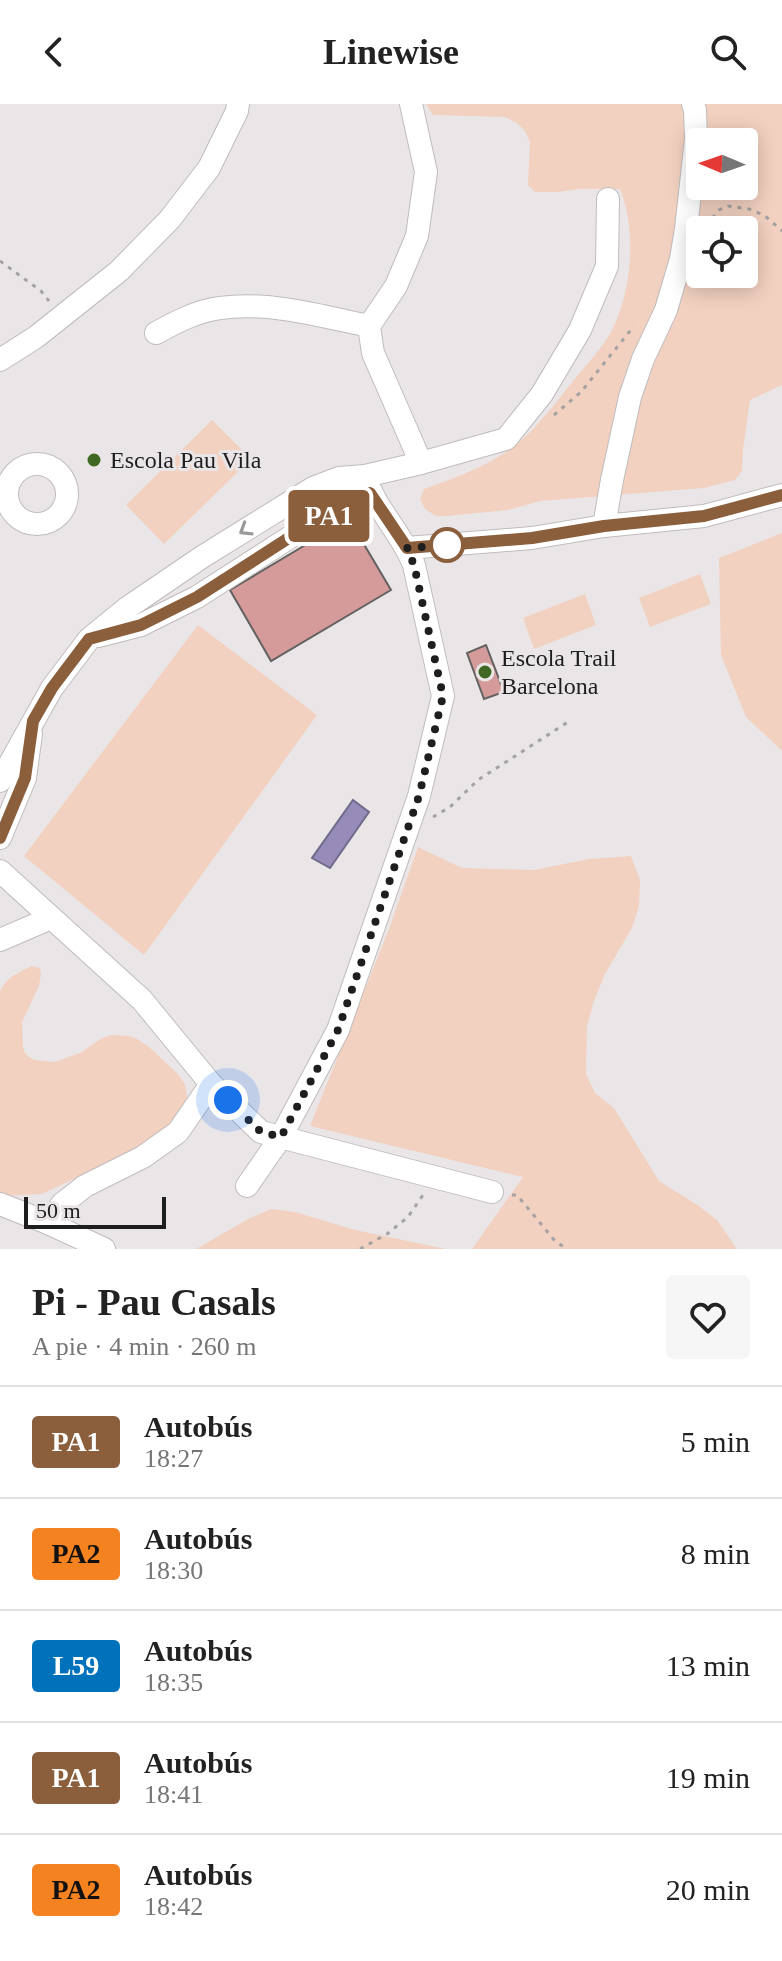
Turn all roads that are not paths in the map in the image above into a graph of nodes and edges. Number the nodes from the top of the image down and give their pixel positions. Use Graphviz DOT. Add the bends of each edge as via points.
graph roads {
  1 [pos="411,104"];
  2 [pos="693,104"];
  3 [pos="239,106"];
  4 [pos="608,199"];
  5 [pos="369,326"];
  6 [pos="156,333"];
  7 [pos="0,360"];
  8 [pos="421,463"];
  9 [pos="367,485"];
  10 [pos="782,495"];
  11 [pos="604,526"];
  12 [pos="407,548"];
  13 [pos="89,639"];
  14 [pos="33,721"];
  15 [pos="0,781"];
  16 [pos="0,838"];
  17 [pos="4,882"];
  18 [pos="51,918"];
  19 [pos="0,940"];
  20 [pos="211,1084"];
  21 [pos="281,1137"];
  22 [pos="247,1186"];
  23 [pos="492,1192"];
  24 [pos="0,1204"];
  25 [pos="48,1223"];
  26 [pos="104,1249"];
  1 -- 5 [label="street" via="426,172 417,236 396,286"];
  2 -- 11 [label="street" via="696,139 681,259 630,397"];
  3 -- 7 [label="street" via="209,168 170,219 119,271"];
  4 -- 8 [label="street" via="607,266 580,330 542,394 506,439"];
  5 -- 6 [label="street" via="267,307 220,308 185,317"];
  5 -- 8 [label="street" via="373,353"];
  8 -- 9 [label="street"];
  9 -- 12 [label="street"];
  9 -- 13 [label="street" via="197,597 141,625"];
  9 -- 13 [label="street, one-way" via="339,478 313,488 202,557"];
  10 -- 11 [label="street" via="704,516"];
  11 -- 12 [label="street"];
  12 -- 21 [label="street" via="443,696 419,796 338,1030"];
  13 -- 14 [label="street"];
  14 -- 15 [label="street"];
  14 -- 16 [label="street" via="25,778"];
  17 -- 18 [label="street"];
  18 -- 19 [label="street"];
  18 -- 20 [label="street" via="142,1000"];
  20 -- 21 [label="street" via="261,1132"];
  20 -- 25 [label="street" via="178,1132 143,1157 85,1186"];
  21 -- 22 [label="street"];
  21 -- 23 [label="street"];
  24 -- 25 [label="street"];
  25 -- 26 [label="street"];
}
